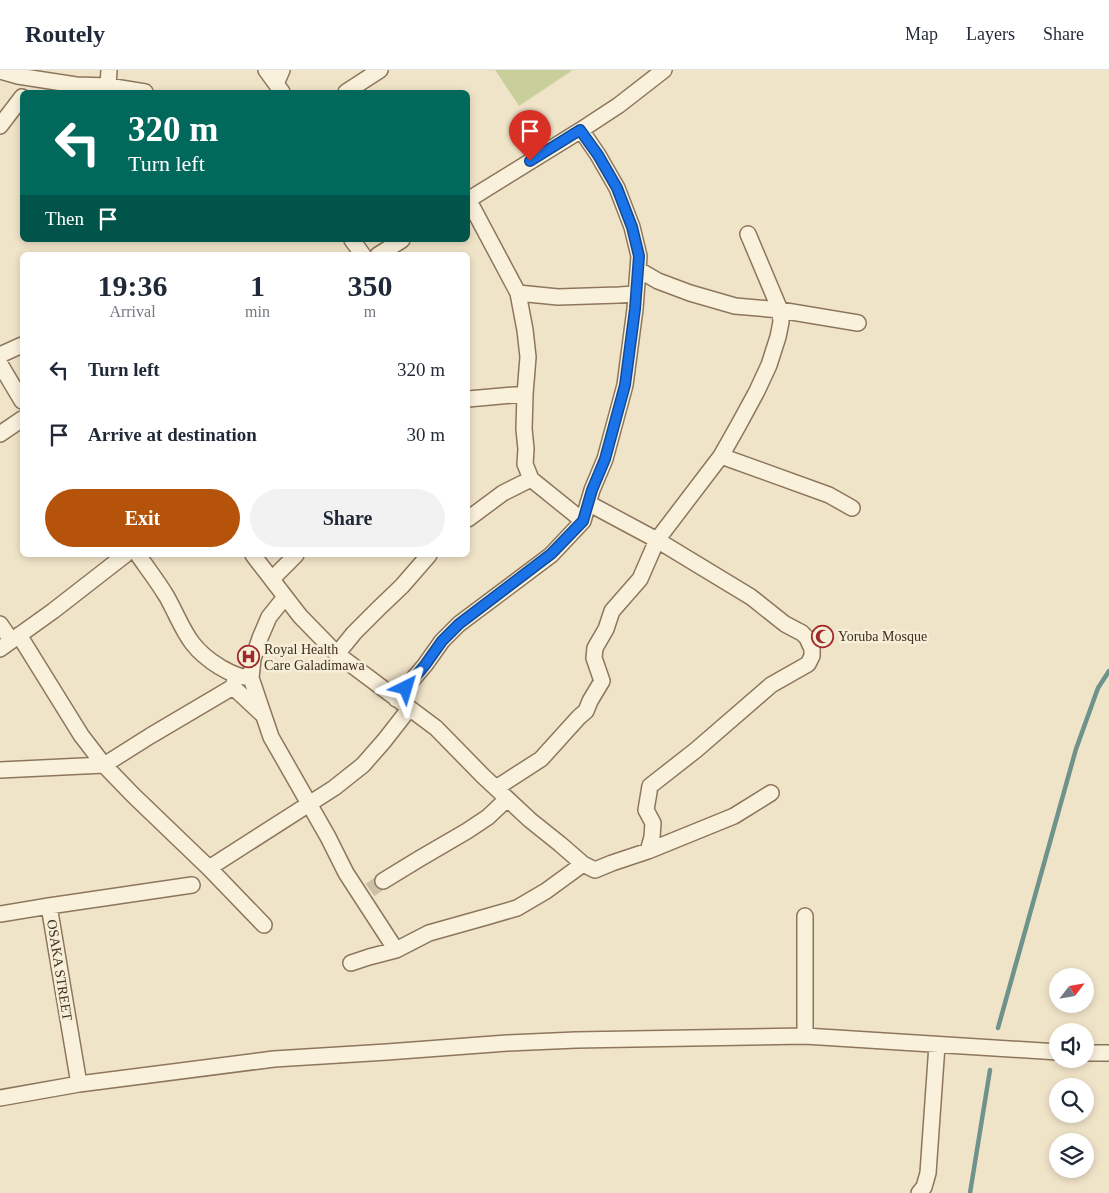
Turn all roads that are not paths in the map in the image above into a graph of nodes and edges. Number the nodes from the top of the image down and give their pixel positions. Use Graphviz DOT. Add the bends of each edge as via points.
graph roads {
  1 [pos="109,70"];
  2 [pos="266,70"];
  3 [pos="282,70"];
  4 [pos="380,70"];
  5 [pos="664,70"];
  6 [pos="0,71"];
  7 [pos="37,79"];
  8 [pos="108,86"];
  9 [pos="279,88"];
  10 [pos="28,90"];
  11 [pos="133,90"];
  12 [pos="349,90"];
  13 [pos="20,100"];
  14 [pos="0,126"];
  15 [pos="580,130"];
  16 [pos="470,198"];
  17 [pos="470,203"];
  18 [pos="748,234"];
  19 [pos="399,242"];
  20 [pos="383,252"];
  21 [pos="639,270"];
  22 [pos="518,293"];
  23 [pos="636,294"];
  24 [pos="780,310"];
  25 [pos="858,322"];
  26 [pos="20,346"];
  27 [pos="0,355"];
  28 [pos="0,364"];
  29 [pos="525,394"];
  30 [pos="20,398"];
  31 [pos="470,399"];
  32 [pos="20,420"];
  33 [pos="0,434"];
  34 [pos="721,456"];
  35 [pos="531,479"];
  36 [pos="588,504"];
  37 [pos="852,508"];
  38 [pos="470,518"];
  39 [pos="583,521"];
  40 [pos="656,540"];
  41 [pos="119,557"];
  42 [pos="139,557"];
  43 [pos="255,557"];
  44 [pos="294,557"];
  45 [pos="427,557"];
  46 [pos="106,561"];
  47 [pos="272,579"];
  48 [pos="285,597"];
  49 [pos="0,624"];
  50 [pos="10,641"];
  51 [pos="338,654"];
  52 [pos="251,678"];
  53 [pos="234,682"];
  54 [pos="396,699"];
  55 [pos="409,709"];
  56 [pos="263,715"];
  57 [pos="104,765"];
  58 [pos="0,770"];
  59 [pos="496,788"];
  60 [pos="770,793"];
  61 [pos="507,799"];
  62 [pos="309,803"];
  63 [pos="648,850"];
  64 [pos="583,864"];
  65 [pos="209,868"];
  66 [pos="383,882"];
  67 [pos="192,885"];
  68 [pos="49,906"];
  69 [pos="0,914"];
  70 [pos="805,916"];
  71 [pos="264,925"];
  72 [pos="396,950"];
  73 [pos="351,962"];
  74 [pos="805,1036"];
  75 [pos="937,1045"];
  76 [pos="1049,1052"];
  77 [pos="1094,1053"];
  78 [pos="1109,1053"];
  79 [pos="79,1084"];
  80 [pos="0,1098"];
  81 [pos="919,1193"];
  1 -- 8 [label="street"];
  2 -- 9 [label="street"];
  3 -- 9 [label="street"];
  4 -- 12 [label="street"];
  5 -- 15 [label="street"];
  6 -- 7 [label="street"];
  7 -- 8 [label="street"];
  7 -- 10 [label="street"];
  8 -- 11 [label="street"];
  13 -- 14 [label="street"];
  15 -- 16 [label="street"];
  15 -- 21 [label="street" via="617,188 632,227"];
  17 -- 22 [label="street"];
  18 -- 24 [label="street"];
  19 -- 20 [label="street"];
  21 -- 23 [label="street"];
  21 -- 24 [label="street" via="658,281 714,301"];
  22 -- 23 [label="street" via="558,297"];
  22 -- 29 [label="street" via="528,357"];
  23 -- 36 [label="street" via="625,385 605,459"];
  24 -- 25 [label="street"];
  24 -- 34 [label="street" via="778,337 769,365"];
  26 -- 27 [label="street"];
  28 -- 30 [label="street"];
  29 -- 31 [label="street"];
  29 -- 35 [label="street" via="525,464"];
  32 -- 33 [label="street"];
  34 -- 37 [label="street" via="829,495"];
  34 -- 40 [label="street"];
  35 -- 38 [label="street" via="503,493"];
  35 -- 39 [label="street"];
  36 -- 39 [label="street"];
  36 -- 40 [label="street"];
  39 -- 54 [label="street" via="551,554 459,624"];
  40 -- 59 [label="street" via="640,579 612,611 595,648 594,658 602,681 586,711 541,759"];
  40 -- 63 [label="street" via="802,633 812,648 812,656 808,664 771,685 650,786 646,810 653,823"];
  41 -- 46 [label="street"];
  42 -- 53 [label="street" via="167,598 189,640"];
  43 -- 47 [label="street"];
  44 -- 47 [label="street"];
  45 -- 51 [label="street"];
  46 -- 50 [label="street" via="53,611"];
  47 -- 48 [label="street"];
  48 -- 51 [label="street"];
  48 -- 52 [label="street" via="268,617 253,659"];
  49 -- 50 [label="street"];
  50 -- 57 [label="street"];
  51 -- 54 [label="street"];
  52 -- 53 [label="street"];
  52 -- 56 [label="street"];
  53 -- 56 [label="street"];
  53 -- 57 [label="street"];
  54 -- 55 [label="street"];
  55 -- 59 [label="street" via="436,728"];
  55 -- 62 [label="street" via="363,764"];
  56 -- 62 [label="street" via="271,737"];
  57 -- 58 [label="street"];
  57 -- 65 [label="street"];
  59 -- 61 [label="street"];
  60 -- 63 [label="street" via="734,816"];
  61 -- 64 [label="street"];
  61 -- 66 [label="street" via="488,817"];
  62 -- 65 [label="street"];
  62 -- 72 [label="street" via="346,873 366,892"];
  63 -- 64 [label="street" via="595,870"];
  64 -- 72 [label="street" via="517,908 429,933"];
  65 -- 71 [label="street"];
  67 -- 68 [label="street"];
  68 -- 69 [label="street, OSAKA STREET"];
  68 -- 79 [label="street, OSAKA STREET"];
  70 -- 74 [label="street"];
  72 -- 73 [label="street"];
  74 -- 75 [label="street"];
  74 -- 79 [label="street" via="507,1042 274,1059"];
  75 -- 76 [label="street"];
  75 -- 81 [label="street" via="928,1174"];
  77 -- 78 [label="street"];
  79 -- 80 [label="street"];
}
